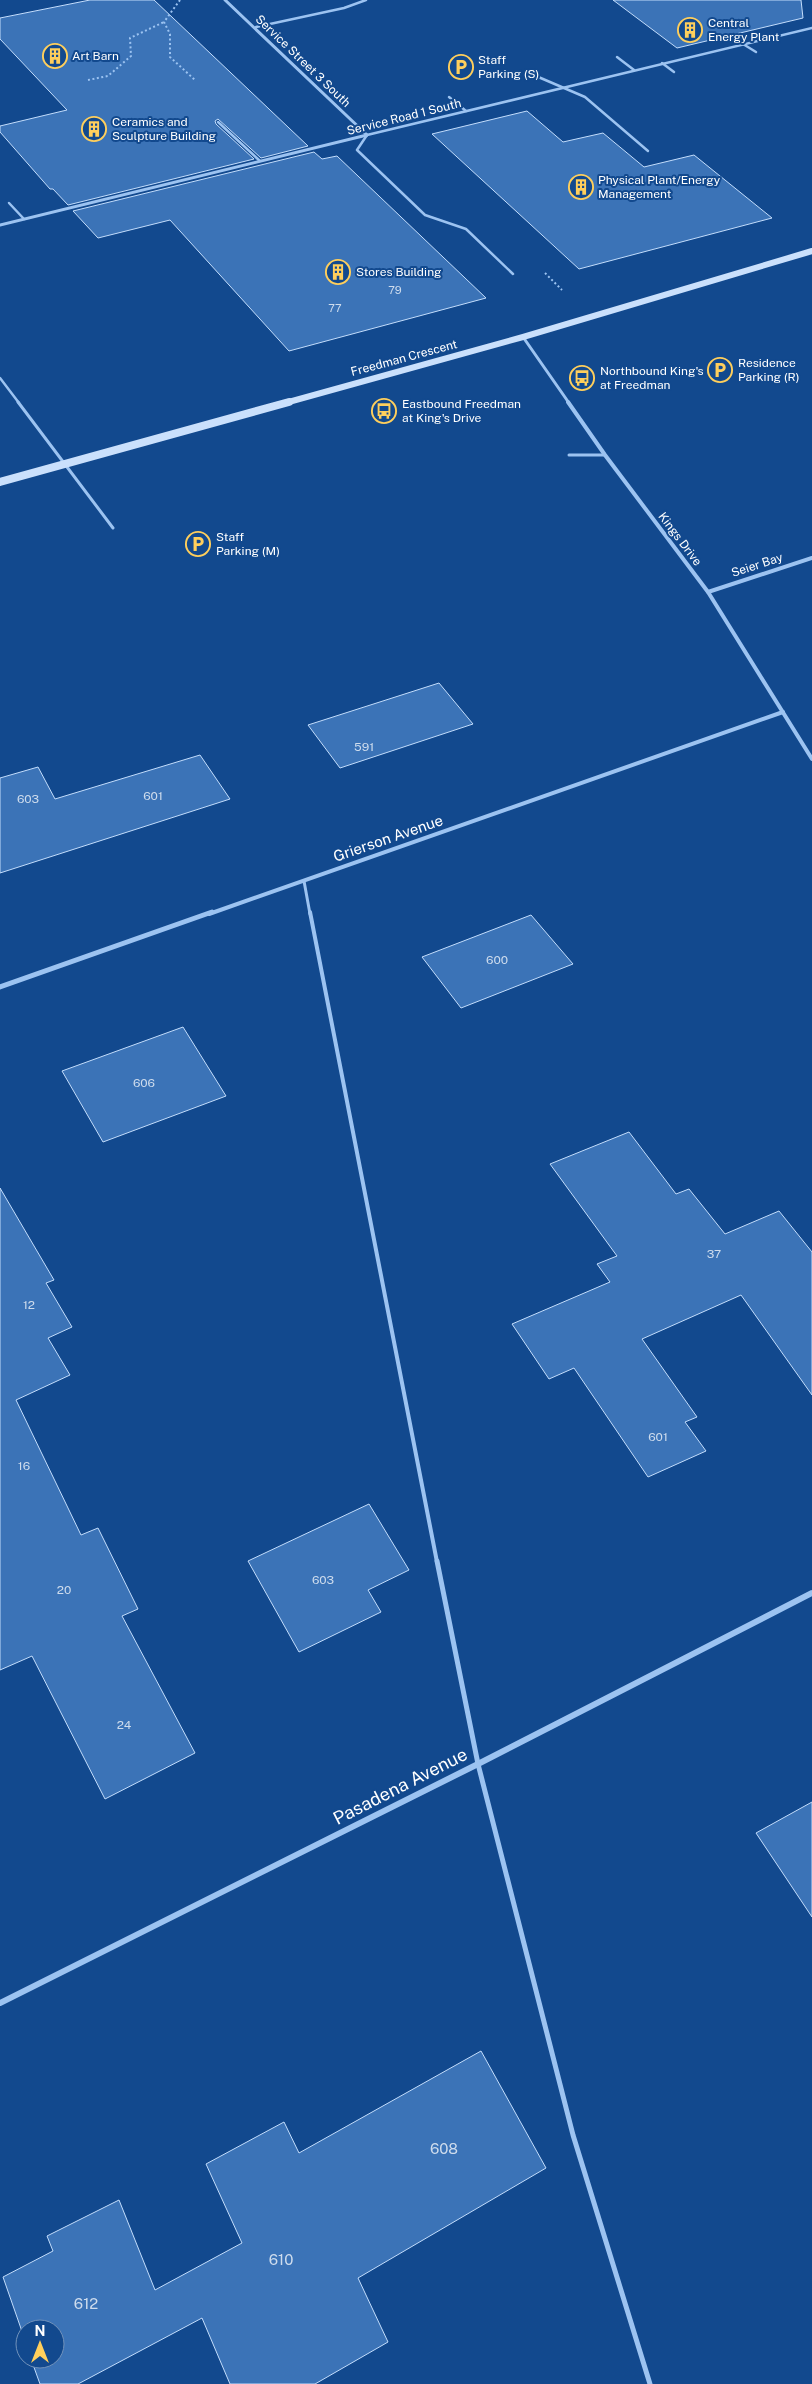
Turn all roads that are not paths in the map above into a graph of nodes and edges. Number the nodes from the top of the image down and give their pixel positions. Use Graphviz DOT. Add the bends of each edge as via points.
graph roads {
  1 [pos="225,0"];
  2 [pos="366,0"];
  3 [pos="256,27"];
  4 [pos="812,28"];
  5 [pos="743,44"];
  6 [pos="756,52"];
  7 [pos="617,57"];
  8 [pos="662,63"];
  9 [pos="634,70"];
  10 [pos="674,72"];
  11 [pos="536,76"];
  12 [pos="562,88"];
  13 [pos="449,97"];
  14 [pos="466,111"];
  15 [pos="218,122"];
  16 [pos="367,135"];
  17 [pos="648,151"];
  18 [pos="260,161"];
  19 [pos="8,203"];
  20 [pos="24,219"];
  21 [pos="0,225"];
  22 [pos="812,251"];
  23 [pos="513,274"];
  24 [pos="523,337"];
  25 [pos="0,378"];
  26 [pos="569,455"];
  27 [pos="605,455"];
  28 [pos="64,463"];
  29 [pos="0,482"];
  30 [pos="113,528"];
  31 [pos="812,558"];
  32 [pos="708,592"];
  33 [pos="783,712"];
  34 [pos="812,760"];
  35 [pos="304,881"];
  36 [pos="0,987"];
  37 [pos="812,1593"];
  38 [pos="478,1764"];
  39 [pos="0,2003"];
  40 [pos="650,2384"];
  1 -- 3 [label="street, Service Street 3 South"];
  2 -- 3 [label="lane" via="344,8"];
  3 -- 16 [label="street, Service Street 3 South"];
  4 -- 5 [label="lane, Service Road 1 South"];
  5 -- 6 [label="lane"];
  5 -- 8 [label="lane, Service Road 1 South"];
  7 -- 9 [label="lane"];
  8 -- 9 [label="lane, Service Road 1 South"];
  8 -- 10 [label="lane"];
  9 -- 12 [label="lane, Service Road 1 South"];
  11 -- 12 [label="lane"];
  12 -- 14 [label="lane, Service Road 1 South"];
  12 -- 17 [label="lane" via="585,97"];
  13 -- 14 [label="lane"];
  14 -- 16 [label="lane, Service Road 1 South"];
  15 -- 18 [label="lane"];
  16 -- 18 [label="street, Service Road 1 South"];
  16 -- 23 [label="lane" via="357,150 425,215 466,229"];
  18 -- 20 [label="street, Service Road 1 South"];
  19 -- 20 [label="lane"];
  20 -- 21 [label="street, Service Road 1 South"];
  22 -- 24 [label="street, Freedman Crescent"];
  24 -- 27 [label="street, Kings Drive"];
  24 -- 28 [label="street, Freedman Crescent"];
  25 -- 28 [label="lane"];
  26 -- 27 [label="lane"];
  27 -- 32 [label="street, Kings Drive"];
  28 -- 29 [label="street, Freedman Crescent"];
  28 -- 30 [label="lane"];
  31 -- 32 [label="street, Seier Bay"];
  32 -- 33 [label="street, Kings Drive"];
  33 -- 34 [label="street, Kings Drive"];
  33 -- 35 [label="street, Grierson Avenue"];
  35 -- 36 [label="street, Grierson Avenue"];
  35 -- 38 [label="lane"];
  37 -- 38 [label="street, Pasadena Avenue"];
  38 -- 39 [label="street, Pasadena Avenue"];
  38 -- 40 [label="lane" via="573,2135"];
}
